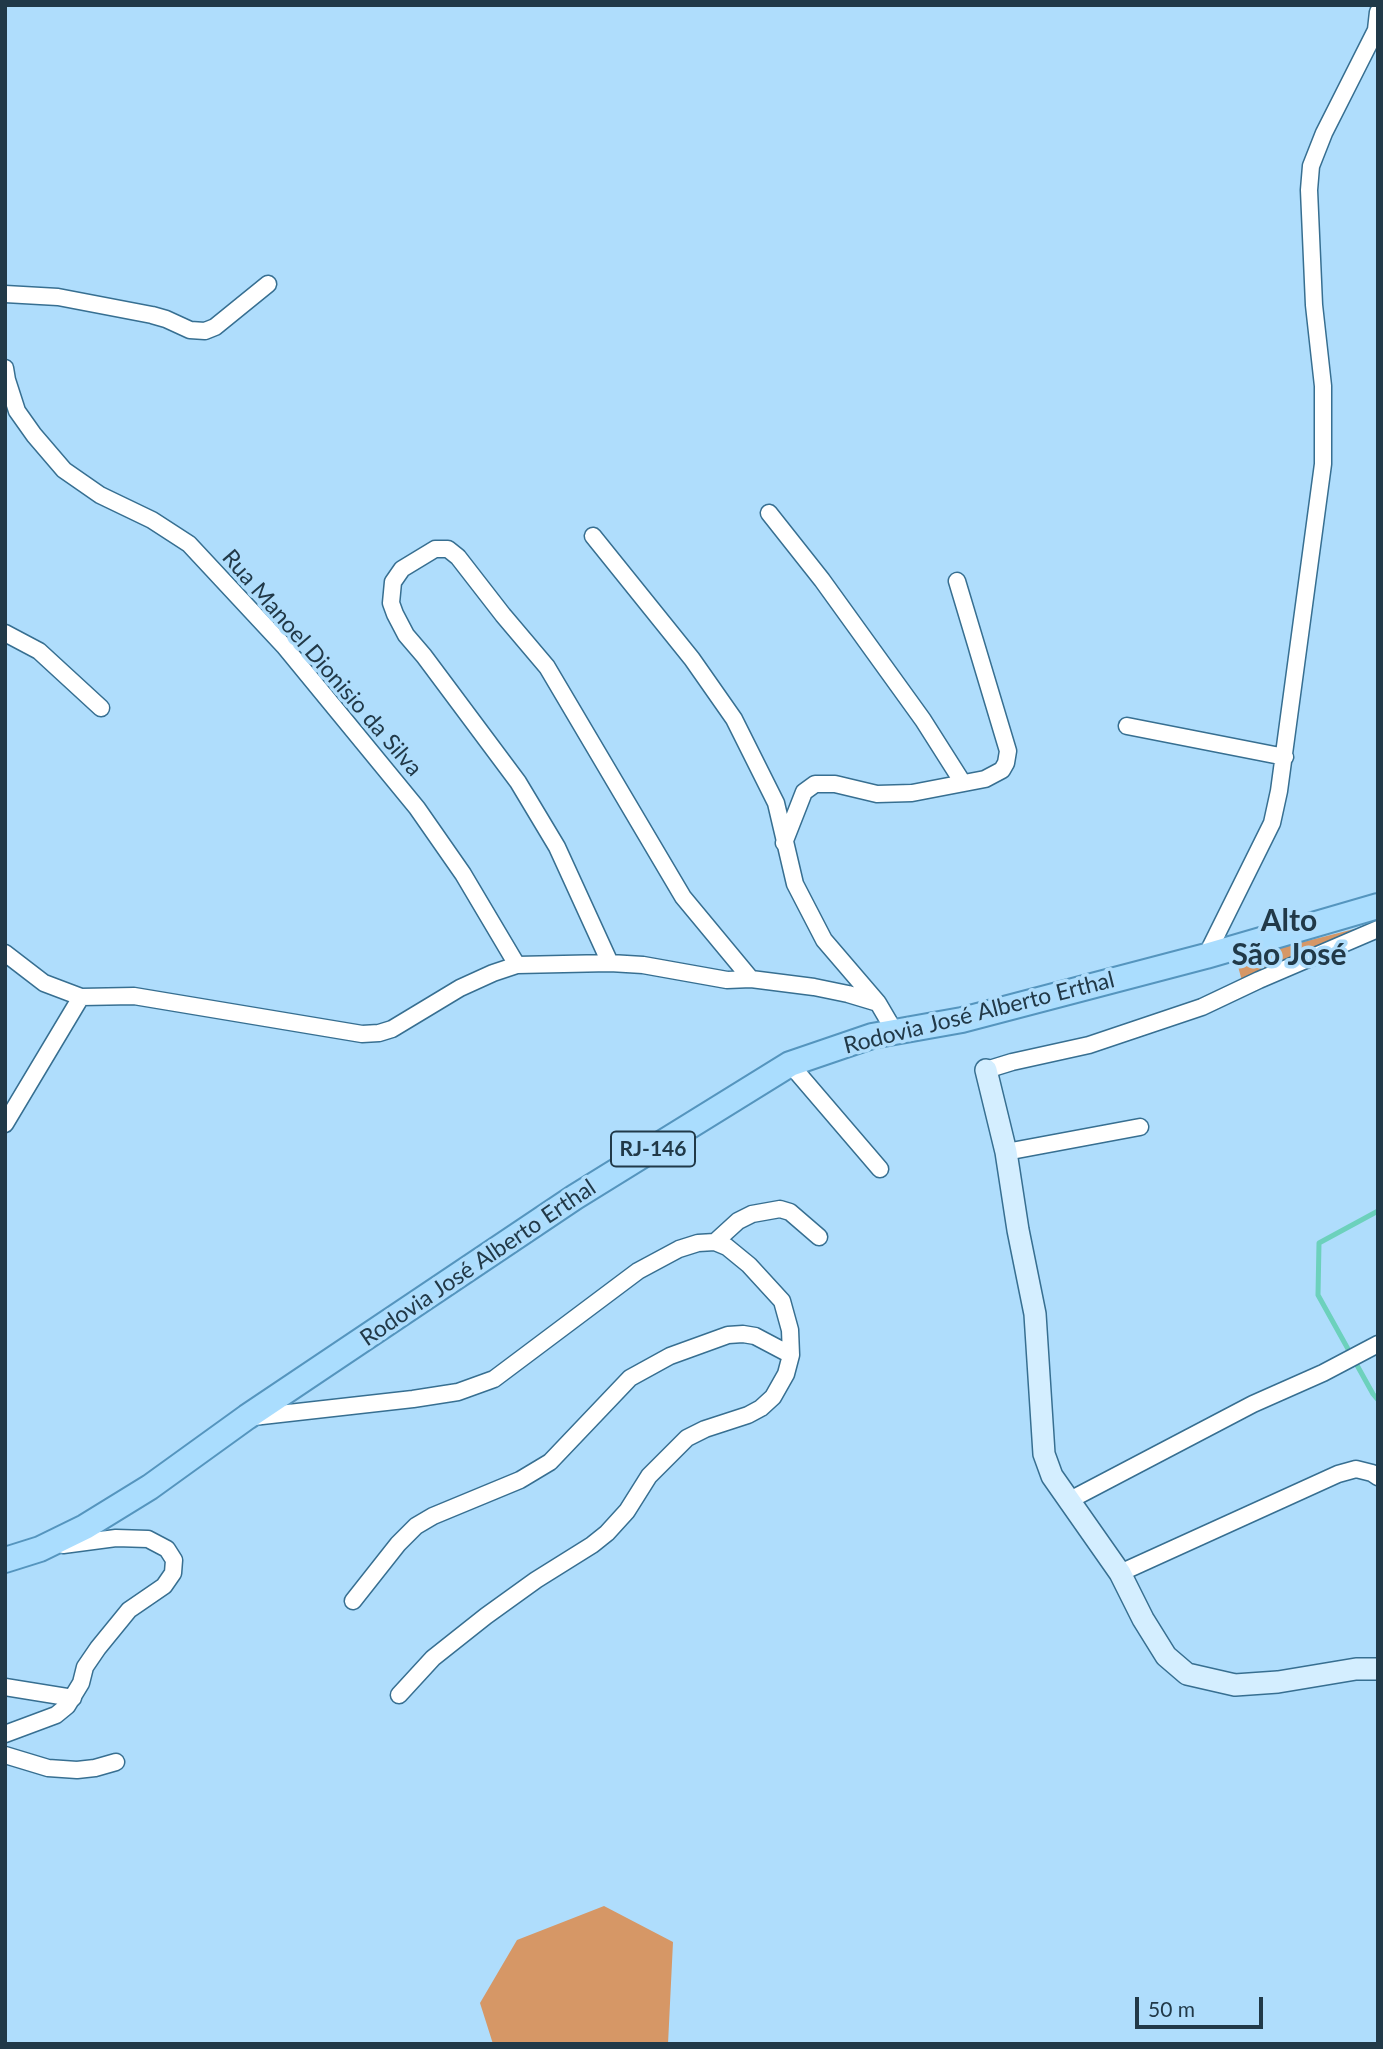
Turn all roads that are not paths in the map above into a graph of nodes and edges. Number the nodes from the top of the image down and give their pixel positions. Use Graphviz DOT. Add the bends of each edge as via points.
graph roads {
  1 [pos="1378,12"];
  2 [pos="268,284"];
  3 [pos="5,294"];
  4 [pos="5,368"];
  5 [pos="769,513"];
  6 [pos="593,536"];
  7 [pos="957,580"];
  8 [pos="5,633"];
  9 [pos="101,708"];
  10 [pos="1126,726"];
  11 [pos="1285,757"];
  12 [pos="963,783"];
  13 [pos="784,843"];
  14 [pos="1378,906"];
  15 [pos="1378,929"];
  16 [pos="5,953"];
  17 [pos="1206,956"];
  18 [pos="610,963"];
  19 [pos="517,965"];
  20 [pos="751,979"];
  21 [pos="81,997"];
  22 [pos="878,1003"];
  23 [pos="895,1032"];
  24 [pos="790,1064"];
  25 [pos="986,1070"];
  26 [pos="5,1124"];
  27 [pos="1140,1127"];
  28 [pos="1006,1152"];
  29 [pos="880,1169"];
  30 [pos="819,1237"];
  31 [pos="715,1242"];
  32 [pos="1370,1348"];
  33 [pos="791,1355"];
  34 [pos="247,1417"];
  35 [pos="1378,1477"];
  36 [pos="1068,1501"];
  37 [pos="40,1549"];
  38 [pos="5,1560"];
  39 [pos="1120,1573"];
  40 [pos="353,1601"];
  41 [pos="1378,1669"];
  42 [pos="5,1687"];
  43 [pos="398,1695"];
  44 [pos="74,1698"];
  45 [pos="5,1734"];
  46 [pos="5,1755"];
  47 [pos="116,1762"];
  1 -- 11 [label="street" via="1376,30 1311,166 1323,464"];
  2 -- 3 [label="street" via="205,331 152,315 71,300"];
  4 -- 19 [label="street, Rua Manoel Dionisio da Silva" via="17,411 64,470 189,544 284,646 417,808"];
  5 -- 12 [label="street" via="923,720"];
  6 -- 13 [label="street" via="734,719 776,803"];
  7 -- 12 [label="street" via="1008,751 1003,770"];
  8 -- 9 [label="street" via="39,651"];
  10 -- 11 [label="street"];
  11 -- 17 [label="street" via="1272,823"];
  12 -- 13 [label="street" via="877,794 815,784 804,792"];
  13 -- 22 [label="street" via="795,884 824,940"];
  14 -- 17 [label="main road, Rodovia José Alberto Erthal / RJ-146"];
  15 -- 25 [label="street" via="1202,1007 1089,1045"];
  16 -- 21 [label="street" via="44,983"];
  17 -- 23 [label="main road, Rodovia José Alberto Erthal / RJ-146" via="962,1020"];
  18 -- 19 [label="street"];
  18 -- 20 [label="street" via="727,980"];
  18 -- 20 [label="street" via="557,847 518,782 406,635 395,614 393,582 402,569 435,549 448,549 458,556 547,667 683,897"];
  19 -- 21 [label="street" via="460,988 392,1029 371,1034 134,996"];
  20 -- 22 [label="street" via="848,993"];
  21 -- 26 [label="street"];
  22 -- 23 [label="street"];
  23 -- 24 [label="main road, Rodovia José Alberto Erthal / RJ-146"];
  24 -- 29 [label="street"];
  24 -- 34 [label="main road, Rodovia José Alberto Erthal / RJ-146" via="575,1197"];
  25 -- 28 [label="street"];
  27 -- 28 [label="street"];
  28 -- 36 [label="street" via="1035,1314 1044,1454"];
  30 -- 31 [label="street" via="790,1212 779,1209 738,1221"];
  31 -- 33 [label="street" via="749,1265 782,1301"];
  31 -- 34 [label="street" via="679,1249 638,1271 494,1378 470,1388 413,1399"];
  32 -- 36 [label="street"];
  33 -- 40 [label="street" via="755,1336 728,1335 670,1356 630,1378 550,1462 416,1526"];
  33 -- 43 [label="street" via="773,1397 761,1408 687,1438 649,1476 628,1511 607,1533 486,1616 433,1658"];
  34 -- 37 [label="main road, Rodovia José Alberto Erthal / RJ-146" via="150,1487"];
  35 -- 39 [label="street" via="1356,1469 1338,1474"];
  36 -- 39 [label="street"];
  37 -- 38 [label="main road, Rodovia José Alberto Erthal / RJ-146"];
  37 -- 44 [label="street" via="88,1540 148,1539 167,1549 174,1560 173,1573 164,1586 129,1610 85,1667"];
  39 -- 41 [label="street" via="1166,1656 1187,1674 1235,1685"];
  42 -- 44 [label="street"];
  44 -- 45 [label="street" via="56,1715"];
  46 -- 47 [label="street" via="48,1768 77,1770"];
}
